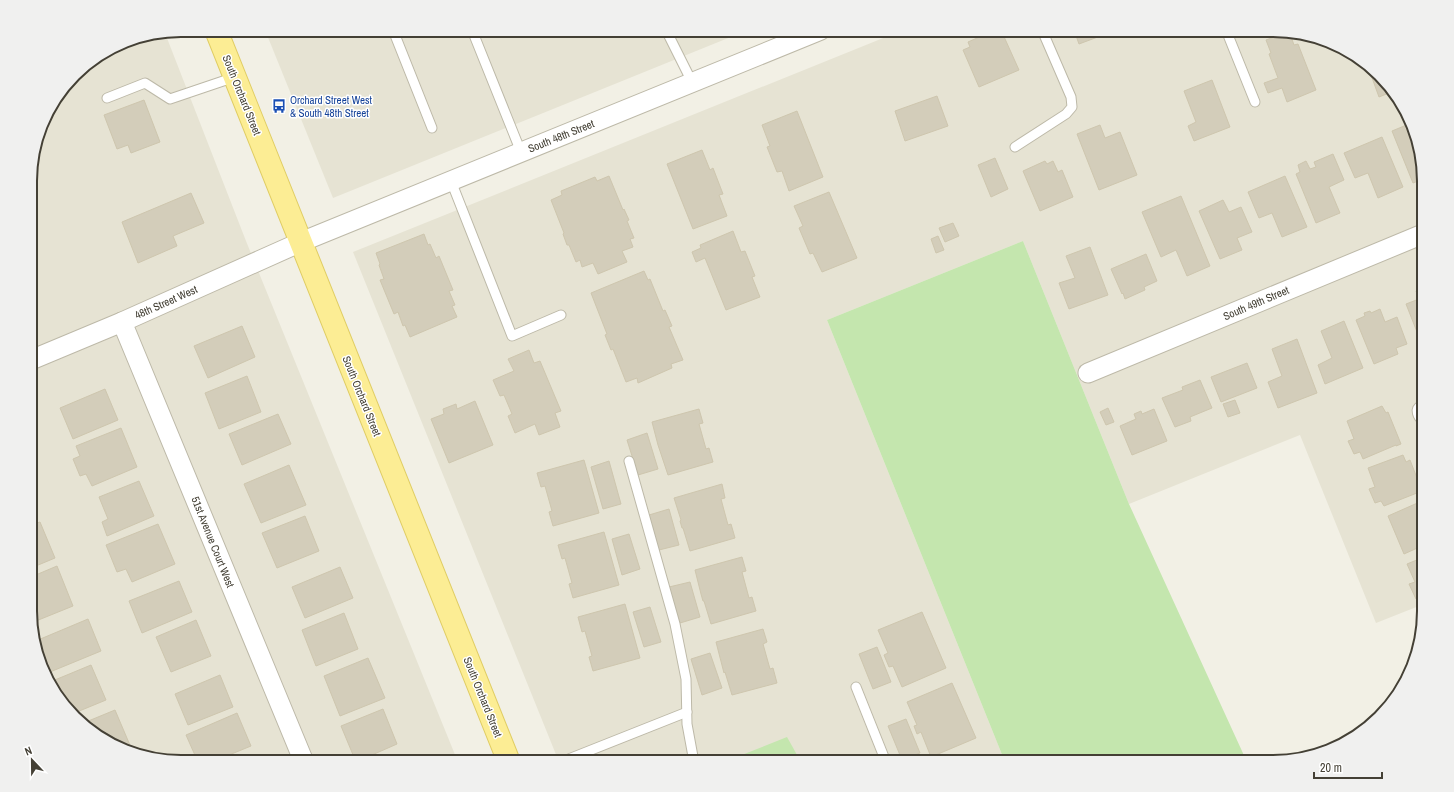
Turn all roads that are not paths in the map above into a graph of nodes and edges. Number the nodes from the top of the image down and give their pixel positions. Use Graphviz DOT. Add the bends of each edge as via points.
graph roads {
  1 [pos="219,37"];
  2 [pos="396,37"];
  3 [pos="475,37"];
  4 [pos="670,37"];
  5 [pos="804,37"];
  6 [pos="1045,37"];
  7 [pos="1229,37"];
  8 [pos="235,77"];
  9 [pos="692,82"];
  10 [pos="107,98"];
  11 [pos="1255,102"];
  12 [pos="432,128"];
  13 [pos="1015,147"];
  14 [pos="521,152"];
  15 [pos="451,181"];
  16 [pos="1417,236"];
  17 [pos="301,242"];
  18 [pos="561,315"];
  19 [pos="122,322"];
  20 [pos="37,357"];
  21 [pos="1088,373"];
  22 [pos="629,461"];
  23 [pos="856,687"];
  24 [pos="687,712"];
  25 [pos="301,755"];
  26 [pos="506,755"];
  27 [pos="579,755"];
  28 [pos="693,755"];
  29 [pos="883,755"];
  1 -- 8 [label="main road, South Orchard Street"];
  2 -- 12 [label="lane"];
  3 -- 14 [label="lane"];
  4 -- 9 [label="lane"];
  5 -- 9 [label="street, South 48th Street"];
  6 -- 13 [label="lane" via="1071,98 1072,107 1066,114"];
  7 -- 11 [label="lane"];
  8 -- 10 [label="lane" via="170,99 145,83"];
  8 -- 17 [label="main road, South Orchard Street"];
  9 -- 14 [label="street, South 48th Street"];
  14 -- 15 [label="street, South 48th Street"];
  15 -- 17 [label="street, South 48th Street"];
  15 -- 18 [label="lane" via="512,336"];
  16 -- 21 [label="street, South 49th Street"];
  17 -- 19 [label="street, 48th Street West"];
  17 -- 26 [label="main road, South Orchard Street"];
  19 -- 20 [label="street, 48th Street West"];
  19 -- 25 [label="street, 51st Avenue Court West"];
  22 -- 24 [label="lane" via="675,624 686,679"];
  23 -- 29 [label="lane"];
  24 -- 27 [label="lane"];
  24 -- 28 [label="lane" via="686,724"];
}
